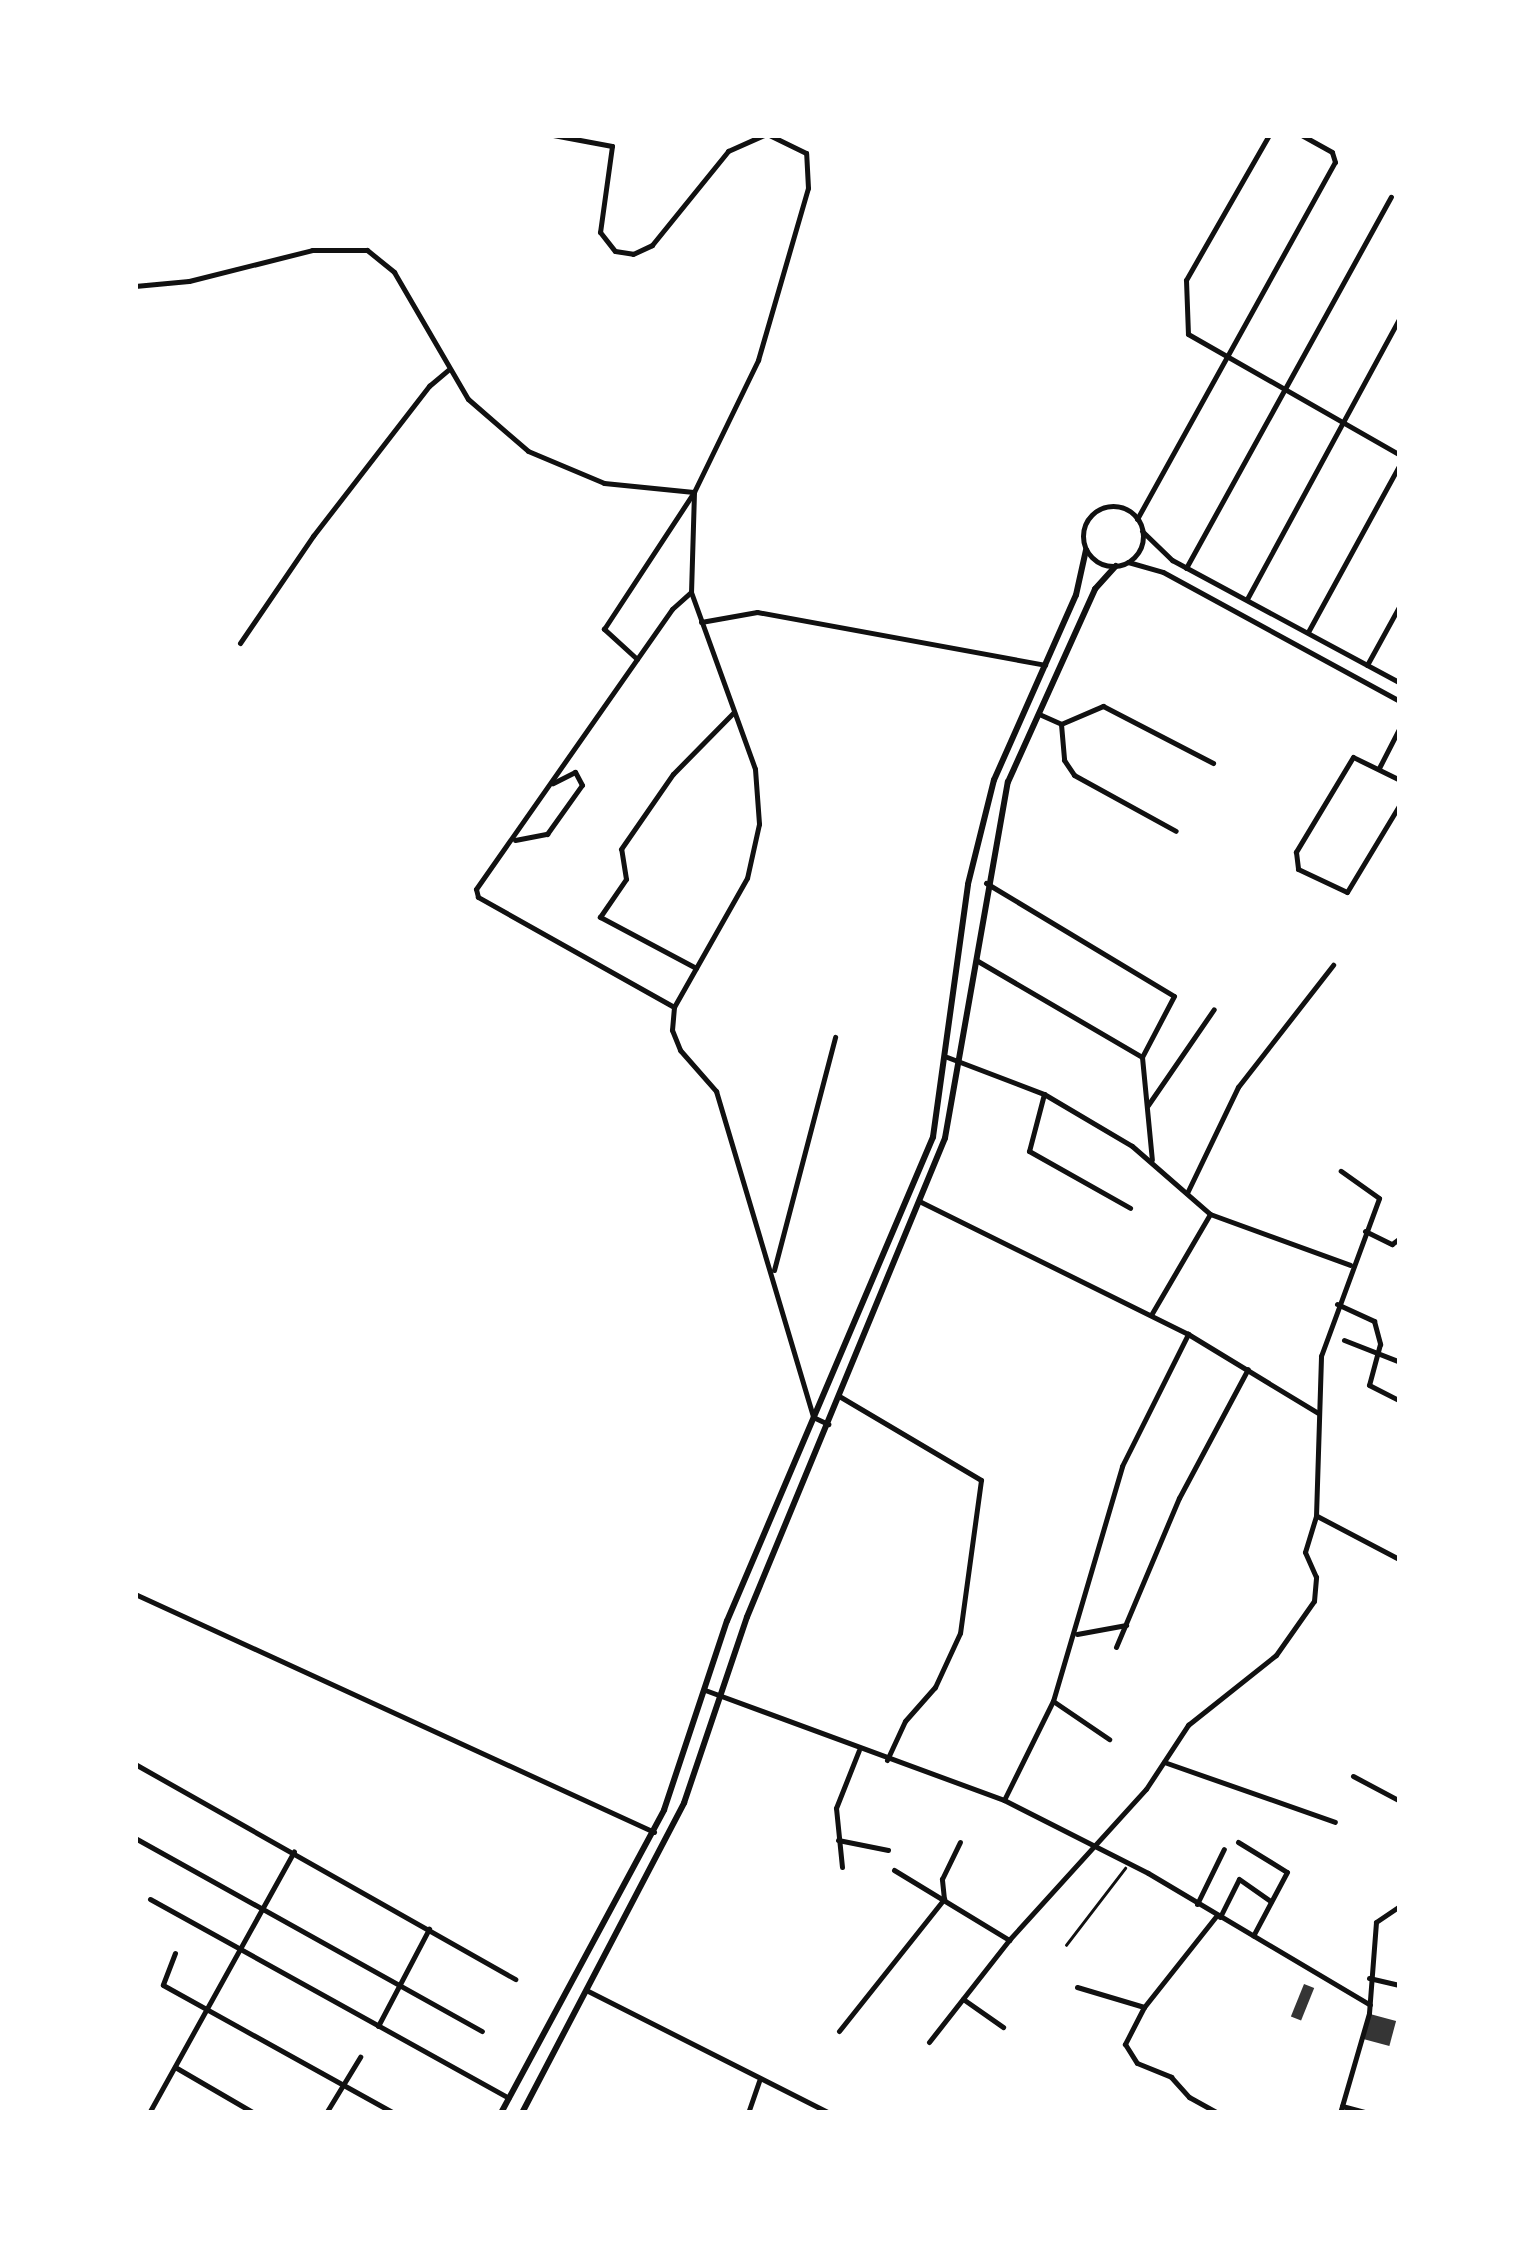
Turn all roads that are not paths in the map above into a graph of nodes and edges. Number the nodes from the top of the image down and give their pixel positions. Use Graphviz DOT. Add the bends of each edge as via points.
graph roads {
  1 [pos="553,135"];
  2 [pos="767,135"];
  3 [pos="1270,135"];
  4 [pos="1301,135"];
  5 [pos="1391,197"];
  6 [pos="135,286"];
  7 [pos="1400,317"];
  8 [pos="1224,358"];
  9 [pos="448,370"];
  10 [pos="1284,391"];
  11 [pos="1342,423"];
  12 [pos="1400,455"];
  13 [pos="1400,464"];
  14 [pos="694,492"];
  15 [pos="1137,519"];
  16 [pos="1142,531"];
  17 [pos="1086,550"];
  18 [pos="1128,562"];
  19 [pos="1116,566"];
  20 [pos="1186,568"];
  21 [pos="691,592"];
  22 [pos="1246,599"];
  23 [pos="1400,605"];
  24 [pos="701,622"];
  25 [pos="1308,632"];
  26 [pos="240,643"];
  27 [pos="637,660"];
  28 [pos="1044,665"];
  29 [pos="1367,665"];
  30 [pos="1400,683"];
  31 [pos="1400,700"];
  32 [pos="734,712"];
  33 [pos="1038,714"];
  34 [pos="1061,724"];
  35 [pos="1400,728"];
  36 [pos="1213,762"];
  37 [pos="1379,768"];
  38 [pos="1400,780"];
  39 [pos="550,786"];
  40 [pos="1400,804"];
  41 [pos="1176,830"];
  42 [pos="512,841"];
  43 [pos="986,884"];
  44 [pos="974,959"];
  45 [pos="1334,966"];
  46 [pos="696,968"];
  47 [pos="674,1007"];
  48 [pos="1214,1009"];
  49 [pos="834,1038"];
  50 [pos="1142,1056"];
  51 [pos="947,1057"];
  52 [pos="961,1059"];
  53 [pos="1044,1094"];
  54 [pos="1148,1105"];
  55 [pos="1152,1160"];
  56 [pos="1341,1170"];
  57 [pos="1186,1194"];
  58 [pos="920,1201"];
  59 [pos="1130,1208"];
  60 [pos="1210,1214"];
  61 [pos="1365,1231"];
  62 [pos="1400,1238"];
  63 [pos="1350,1265"];
  64 [pos="774,1273"];
  65 [pos="1337,1304"];
  66 [pos="1151,1314"];
  67 [pos="1188,1334"];
  68 [pos="1344,1340"];
  69 [pos="1378,1354"];
  70 [pos="1400,1362"];
  71 [pos="1248,1369"];
  72 [pos="839,1396"];
  73 [pos="1400,1402"];
  74 [pos="1318,1413"];
  75 [pos="813,1417"];
  76 [pos="828,1424"];
  77 [pos="1316,1516"];
  78 [pos="1399,1559"];
  79 [pos="135,1594"];
  80 [pos="1126,1625"];
  81 [pos="1077,1634"];
  82 [pos="1116,1647"];
  83 [pos="705,1690"];
  84 [pos="718,1697"];
  85 [pos="1053,1701"];
  86 [pos="1109,1739"];
  87 [pos="858,1750"];
  88 [pos="887,1760"];
  89 [pos="1164,1762"];
  90 [pos="135,1764"];
  91 [pos="1353,1776"];
  92 [pos="1004,1800"];
  93 [pos="1400,1801"];
  94 [pos="1335,1822"];
  95 [pos="654,1832"];
  96 [pos="135,1838"];
  97 [pos="838,1840"];
  98 [pos="960,1842"];
  99 [pos="1238,1842"];
  100 [pos="1098,1848"];
  101 [pos="888,1850"];
  102 [pos="1224,1850"];
  103 [pos="294,1851"];
  104 [pos="842,1867"];
  105 [pos="894,1870"];
  106 [pos="150,1899"];
  107 [pos="944,1900"];
  108 [pos="1270,1901"];
  109 [pos="1198,1904"];
  110 [pos="615,1905"];
  111 [pos="1400,1906"];
  112 [pos="263,1909"];
  113 [pos="628,1912"];
  114 [pos="1218,1916"];
  115 [pos="429,1929"];
  116 [pos="1253,1936"];
  117 [pos="1009,1940"];
  118 [pos="240,1949"];
  119 [pos="175,1953"];
  120 [pos="1369,1978"];
  121 [pos="515,1979"];
  122 [pos="399,1985"];
  123 [pos="1400,1985"];
  124 [pos="1078,1987"];
  125 [pos="588,1991"];
  126 [pos="963,1999"];
  127 [pos="1370,2006"];
  128 [pos="1144,2007"];
  129 [pos="207,2009"];
  130 [pos="378,2026"];
  131 [pos="1002,2027"];
  132 [pos="840,2030"];
  133 [pos="482,2031"];
  134 [pos="929,2042"];
  135 [pos="360,2057"];
  136 [pos="174,2067"];
  137 [pos="759,2081"];
  138 [pos="344,2085"];
  139 [pos="509,2098"];
  140 [pos="1341,2110"];
  141 [pos="149,2113"];
  142 [pos="254,2113"];
  143 [pos="326,2113"];
  144 [pos="394,2113"];
  145 [pos="502,2113"];
  146 [pos="522,2113"];
  147 [pos="748,2113"];
  148 [pos="829,2113"];
  149 [pos="1218,2113"];
  150 [pos="1369,2113"];
  1 -- 2 [label="street" via="612,146 600,232 616,251 633,254 652,245 728,151"];
  2 -- 14 [label="street" via="806,153 808,188 758,360"];
  3 -- 8 [label="street" via="1186,280 1188,334"];
  4 -- 8 [label="street" via="1335,157"];
  5 -- 10 [label="street"];
  6 -- 9 [label="street" via="189,281 271,257 360,248 388,264"];
  7 -- 11 [label="street"];
  8 -- 10 [label="street"];
  8 -- 15 [label="street"];
  9 -- 14 [label="street" via="496,426 554,466 604,483"];
  9 -- 26 [label="street" via="428,386 336,506"];
  10 -- 11 [label="street"];
  10 -- 20 [label="street"];
  11 -- 12 [label="street"];
  11 -- 22 [label="street"];
  13 -- 25 [label="street"];
  14 -- 21 [label="street"];
  14 -- 27 [label="street" via="604,630"];
  15 -- 16 [label="street"];
  15 -- 17 [label="street" via="1123,508 1097,511 1083,533"];
  16 -- 18 [label="street" via="1140,549"];
  16 -- 20 [label="street"];
  17 -- 19 [label="street" via="1099,563"];
  17 -- 28 [label="street" via="1080,585"];
  18 -- 19 [label="street"];
  18 -- 31 [label="street" via="1162,572"];
  19 -- 33 [label="street" via="1095,589"];
  20 -- 22 [label="street"];
  21 -- 24 [label="street"];
  21 -- 27 [label="street"];
  22 -- 25 [label="street"];
  23 -- 29 [label="street"];
  24 -- 28 [label="street" via="727,612 757,612"];
  24 -- 32 [label="street"];
  25 -- 29 [label="street"];
  27 -- 39 [label="street"];
  28 -- 51 [label="street" via="994,780 968,884"];
  29 -- 30 [label="street"];
  32 -- 46 [label="street" via="759,786 758,838 747,878"];
  32 -- 46 [label="street" via="673,774 621,849 626,879 600,917"];
  33 -- 34 [label="street"];
  33 -- 43 [label="street" via="1008,782"];
  34 -- 36 [label="street" via="1108,707"];
  34 -- 41 [label="street" via="1064,760 1074,775"];
  35 -- 37 [label="street"];
  37 -- 38 [label="street"];
  37 -- 40 [label="street" via="1357,756 1347,762 1296,852 1298,869 1346,892"];
  39 -- 42 [label="street"];
  39 -- 42 [label="street" via="570,772 582,780 548,834"];
  42 -- 47 [label="street" via="476,889 478,897"];
  43 -- 44 [label="street"];
  43 -- 50 [label="street" via="1174,996"];
  44 -- 50 [label="street"];
  44 -- 52 [label="street"];
  45 -- 57 [label="street" via="1238,1087"];
  46 -- 47 [label="street"];
  47 -- 64 [label="street" via="676,1044 716,1091"];
  48 -- 54 [label="street"];
  49 -- 64 [label="street"];
  50 -- 54 [label="street"];
  51 -- 52 [label="street"];
  51 -- 75 [label="street" via="933,1137"];
  52 -- 53 [label="street"];
  52 -- 58 [label="street" via="945,1138"];
  53 -- 55 [label="street"];
  53 -- 59 [label="street" via="1029,1151"];
  54 -- 55 [label="street"];
  55 -- 57 [label="street"];
  56 -- 61 [label="street" via="1379,1195"];
  57 -- 60 [label="street"];
  58 -- 66 [label="street"];
  58 -- 72 [label="street"];
  60 -- 63 [label="street"];
  60 -- 66 [label="street"];
  61 -- 62 [label="street" via="1392,1244"];
  61 -- 63 [label="street"];
  63 -- 65 [label="street"];
  64 -- 75 [label="street"];
  65 -- 69 [label="street" via="1374,1321"];
  65 -- 74 [label="street" via="1321,1356"];
  66 -- 67 [label="street"];
  67 -- 71 [label="street"];
  67 -- 81 [label="street" via="1122,1466"];
  68 -- 69 [label="street"];
  69 -- 70 [label="street"];
  69 -- 73 [label="street" via="1369,1385"];
  71 -- 74 [label="street"];
  71 -- 80 [label="street" via="1179,1498"];
  72 -- 76 [label="street"];
  72 -- 88 [label="street" via="982,1480 960,1632 935,1687 905,1721"];
  74 -- 77 [label="street"];
  75 -- 76 [label="street"];
  75 -- 83 [label="street"];
  76 -- 84 [label="street"];
  77 -- 78 [label="street"];
  77 -- 89 [label="street" via="1306,1552 1316,1577 1314,1600 1276,1656 1199,1714"];
  79 -- 95 [label="street"];
  80 -- 81 [label="street"];
  80 -- 82 [label="street"];
  81 -- 85 [label="street"];
  83 -- 84 [label="street"];
  83 -- 95 [label="street"];
  84 -- 87 [label="street"];
  84 -- 113 [label="street" via="684,1803"];
  85 -- 86 [label="street"];
  85 -- 92 [label="street"];
  87 -- 88 [label="street"];
  87 -- 97 [label="street" via="836,1808"];
  88 -- 92 [label="street"];
  89 -- 94 [label="street"];
  89 -- 100 [label="street"];
  90 -- 103 [label="street"];
  91 -- 93 [label="street"];
  92 -- 100 [label="street"];
  95 -- 110 [label="street"];
  96 -- 112 [label="street"];
  97 -- 101 [label="street"];
  97 -- 104 [label="street"];
  98 -- 107 [label="street" via="942,1879"];
  99 -- 108 [label="street" via="1287,1872"];
  100 -- 109 [label="street"];
  100 -- 117 [label="street"];
  102 -- 109 [label="street"];
  103 -- 112 [label="street"];
  103 -- 115 [label="street"];
  105 -- 107 [label="street"];
  106 -- 118 [label="street"];
  107 -- 117 [label="street"];
  107 -- 132 [label="street"];
  108 -- 114 [label="street" via="1239,1879"];
  108 -- 116 [label="street"];
  109 -- 114 [label="street"];
  110 -- 113 [label="street"];
  110 -- 139 [label="street"];
  111 -- 120 [label="street" via="1376,1922"];
  112 -- 118 [label="street"];
  112 -- 122 [label="street"];
  113 -- 125 [label="street"];
  114 -- 116 [label="street"];
  114 -- 128 [label="street"];
  115 -- 121 [label="street"];
  115 -- 122 [label="street"];
  116 -- 127 [label="street"];
  117 -- 126 [label="street"];
  118 -- 129 [label="street"];
  118 -- 130 [label="street"];
  119 -- 129 [label="street" via="161,1982"];
  120 -- 123 [label="street"];
  120 -- 127 [label="street"];
  122 -- 130 [label="street"];
  122 -- 133 [label="street"];
  124 -- 128 [label="street"];
  125 -- 137 [label="street"];
  125 -- 146 [label="street"];
  126 -- 131 [label="street"];
  126 -- 134 [label="street"];
  127 -- 140 [label="street"];
  128 -- 149 [label="street" via="1125,2037 1130,2056 1172,2077 1189,2097"];
  129 -- 136 [label="street"];
  129 -- 138 [label="street"];
  130 -- 139 [label="street"];
  135 -- 138 [label="street"];
  136 -- 141 [label="street"];
  136 -- 142 [label="street"];
  137 -- 147 [label="street"];
  137 -- 148 [label="street"];
  138 -- 143 [label="street"];
  138 -- 144 [label="street"];
  139 -- 145 [label="street"];
  140 -- 150 [label="street"];
}
